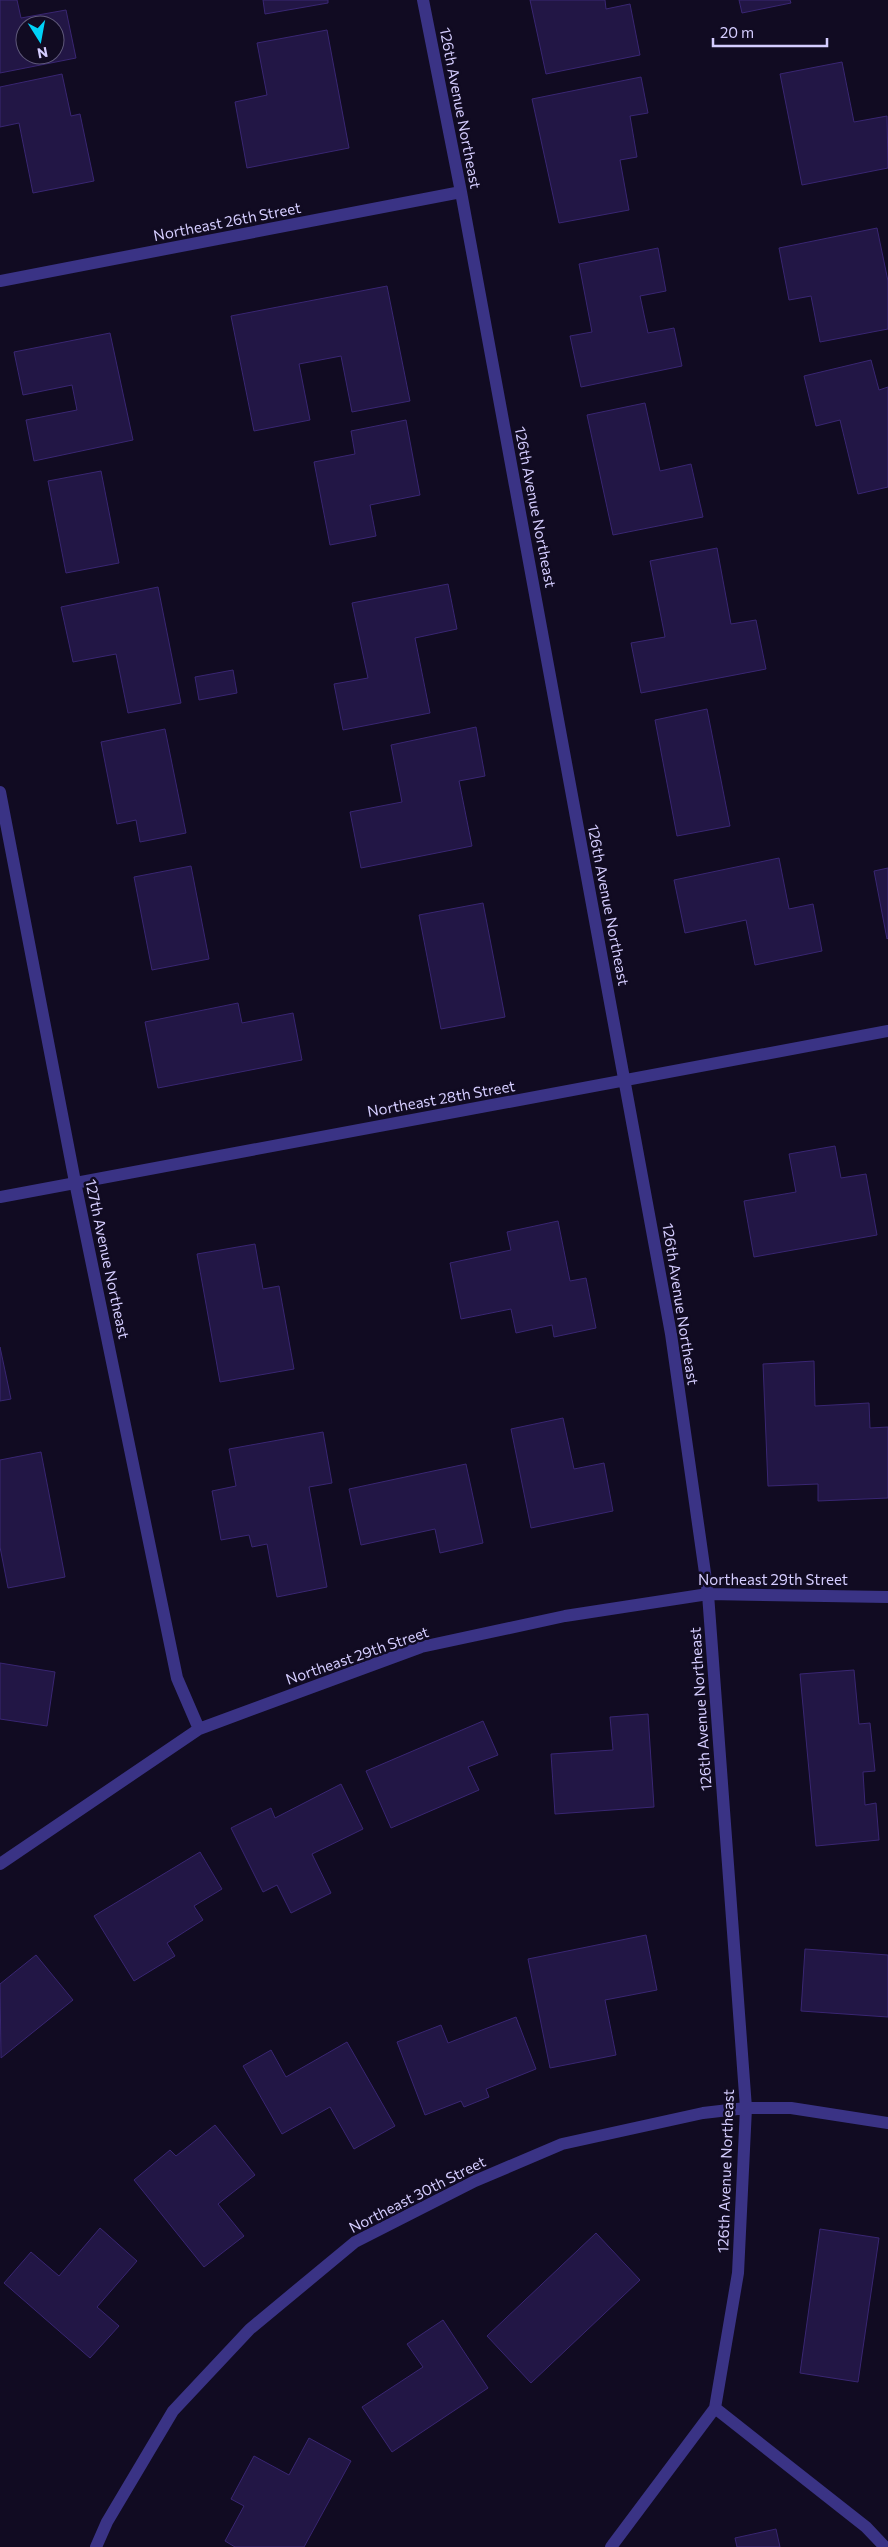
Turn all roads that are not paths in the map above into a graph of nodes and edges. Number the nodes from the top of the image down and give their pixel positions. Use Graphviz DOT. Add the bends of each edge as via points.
graph roads {
  1 [pos="423,0"];
  2 [pos="461,192"];
  3 [pos="0,281"];
  4 [pos="0,792"];
  5 [pos="888,1030"];
  6 [pos="625,1080"];
  7 [pos="75,1182"];
  8 [pos="0,1197"];
  9 [pos="708,1594"];
  10 [pos="888,1597"];
  11 [pos="199,1729"];
  12 [pos="0,1864"];
  13 [pos="746,2108"];
  14 [pos="888,2123"];
  15 [pos="715,2408"];
  16 [pos="96,2547"];
  17 [pos="611,2547"];
  18 [pos="885,2547"];
  1 -- 2 [label="street, 126th Avenue Northeast"];
  2 -- 3 [label="street, Northeast 26th Street"];
  2 -- 6 [label="street, 126th Avenue Northeast"];
  4 -- 7 [label="street, 127th Avenue Northeast"];
  5 -- 6 [label="street, Northeast 28th Street"];
  6 -- 7 [label="street, Northeast 28th Street"];
  6 -- 9 [label="street, 126th Avenue Northeast" via="671,1334"];
  7 -- 8 [label="street, Northeast 28th Street"];
  7 -- 11 [label="street, 127th Avenue Northeast" via="177,1678"];
  9 -- 10 [label="street, Northeast 29th Street"];
  9 -- 11 [label="street, Northeast 29th Street" via="565,1616 422,1647"];
  9 -- 13 [label="street, 126th Avenue Northeast"];
  11 -- 12 [label="street, Northeast 29th Street"];
  13 -- 14 [label="street, Northeast 30th Street" via="791,2108"];
  13 -- 15 [label="street, 126th Avenue Northeast" via="738,2273"];
  13 -- 16 [label="street, Northeast 30th Street" via="562,2144 475,2181 355,2242 250,2329 173,2411 107,2522"];
  15 -- 17 [label="street"];
  15 -- 18 [label="street" via="866,2527"];
}
